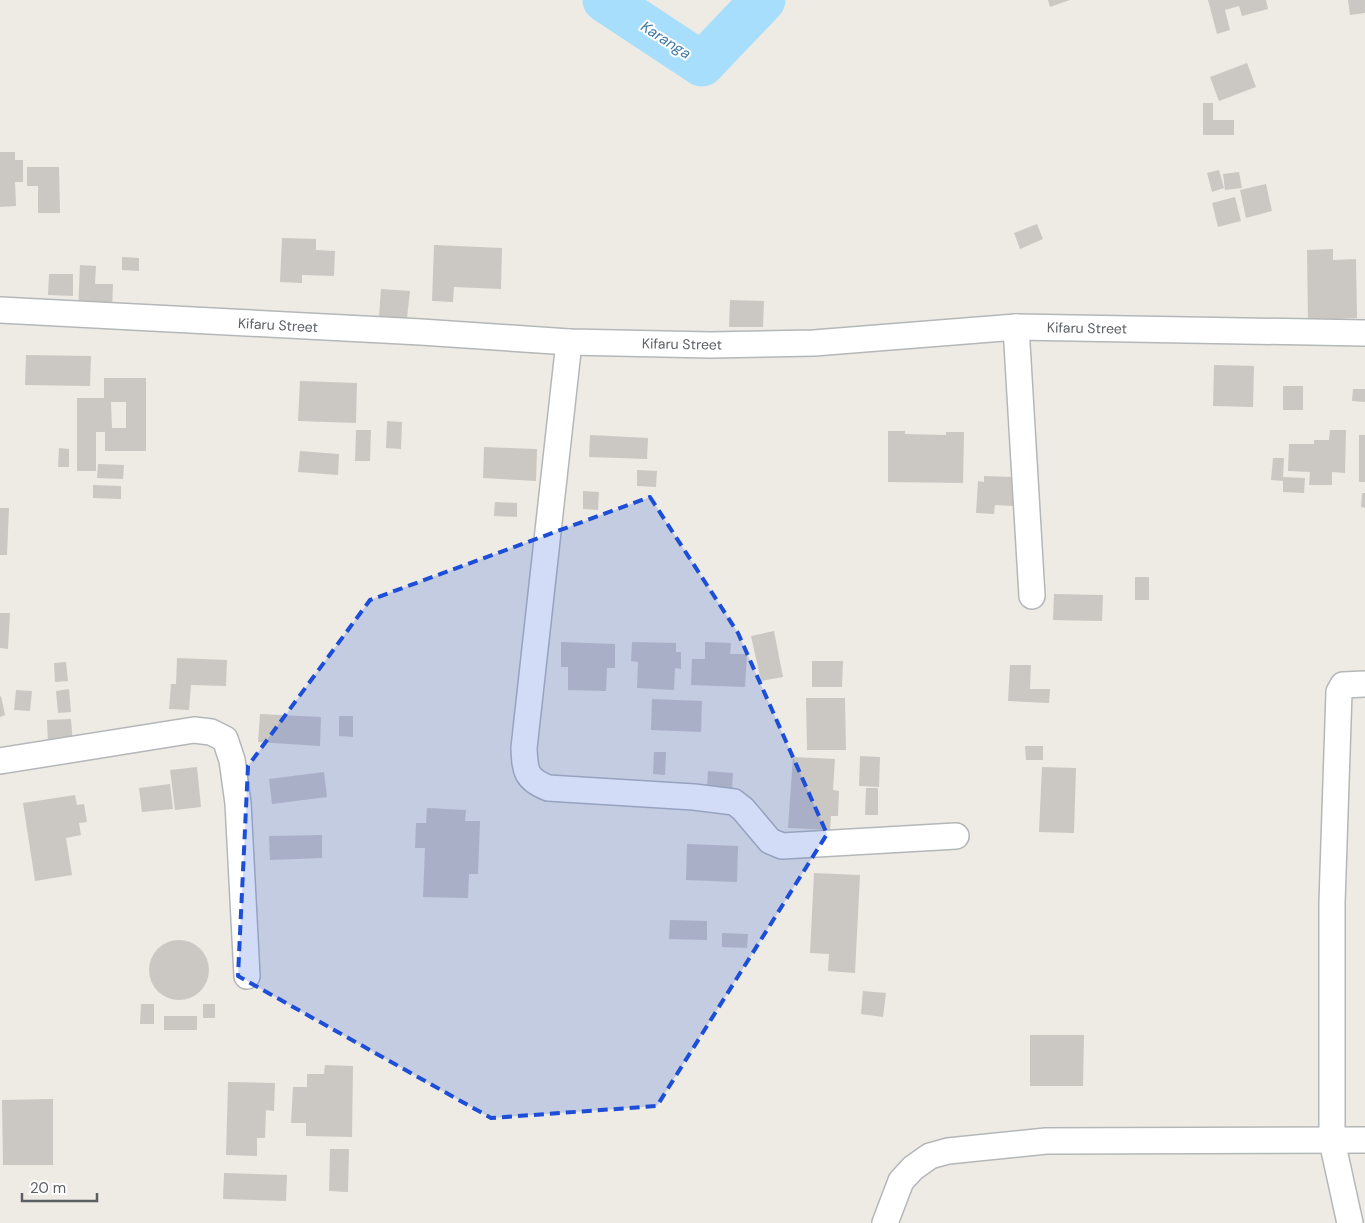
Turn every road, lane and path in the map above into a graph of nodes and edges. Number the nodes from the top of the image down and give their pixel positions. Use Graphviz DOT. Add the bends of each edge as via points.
graph roads {
  1 [pos="0,310"];
  2 [pos="1016,327"];
  3 [pos="1365,333"];
  4 [pos="568,342"];
  5 [pos="1032,596"];
  6 [pos="1365,684"];
  7 [pos="0,761"];
  8 [pos="956,836"];
  9 [pos="247,976"];
  10 [pos="1365,1140"];
  11 [pos="1332,1141"];
  12 [pos="885,1223"];
  13 [pos="1350,1223"];
  1 -- 4 [label="street, Kifaru Street"];
  2 -- 3 [label="street, Kifaru Street"];
  2 -- 4 [label="street, Kifaru Street" via="814,343"];
  2 -- 5 [label="street"];
  4 -- 8 [label="street" via="524,748 528,776 548,788 734,802 770,842 782,846"];
  6 -- 11 [label="street" via="1343,685 1339,692 1332,902"];
  7 -- 9 [label="street" via="194,730 211,732 225,739 232,760 238,803"];
  10 -- 11 [label="street"];
  11 -- 12 [label="street" via="1046,1141 948,1152 930,1156 901,1181"];
  11 -- 13 [label="street"];
}
